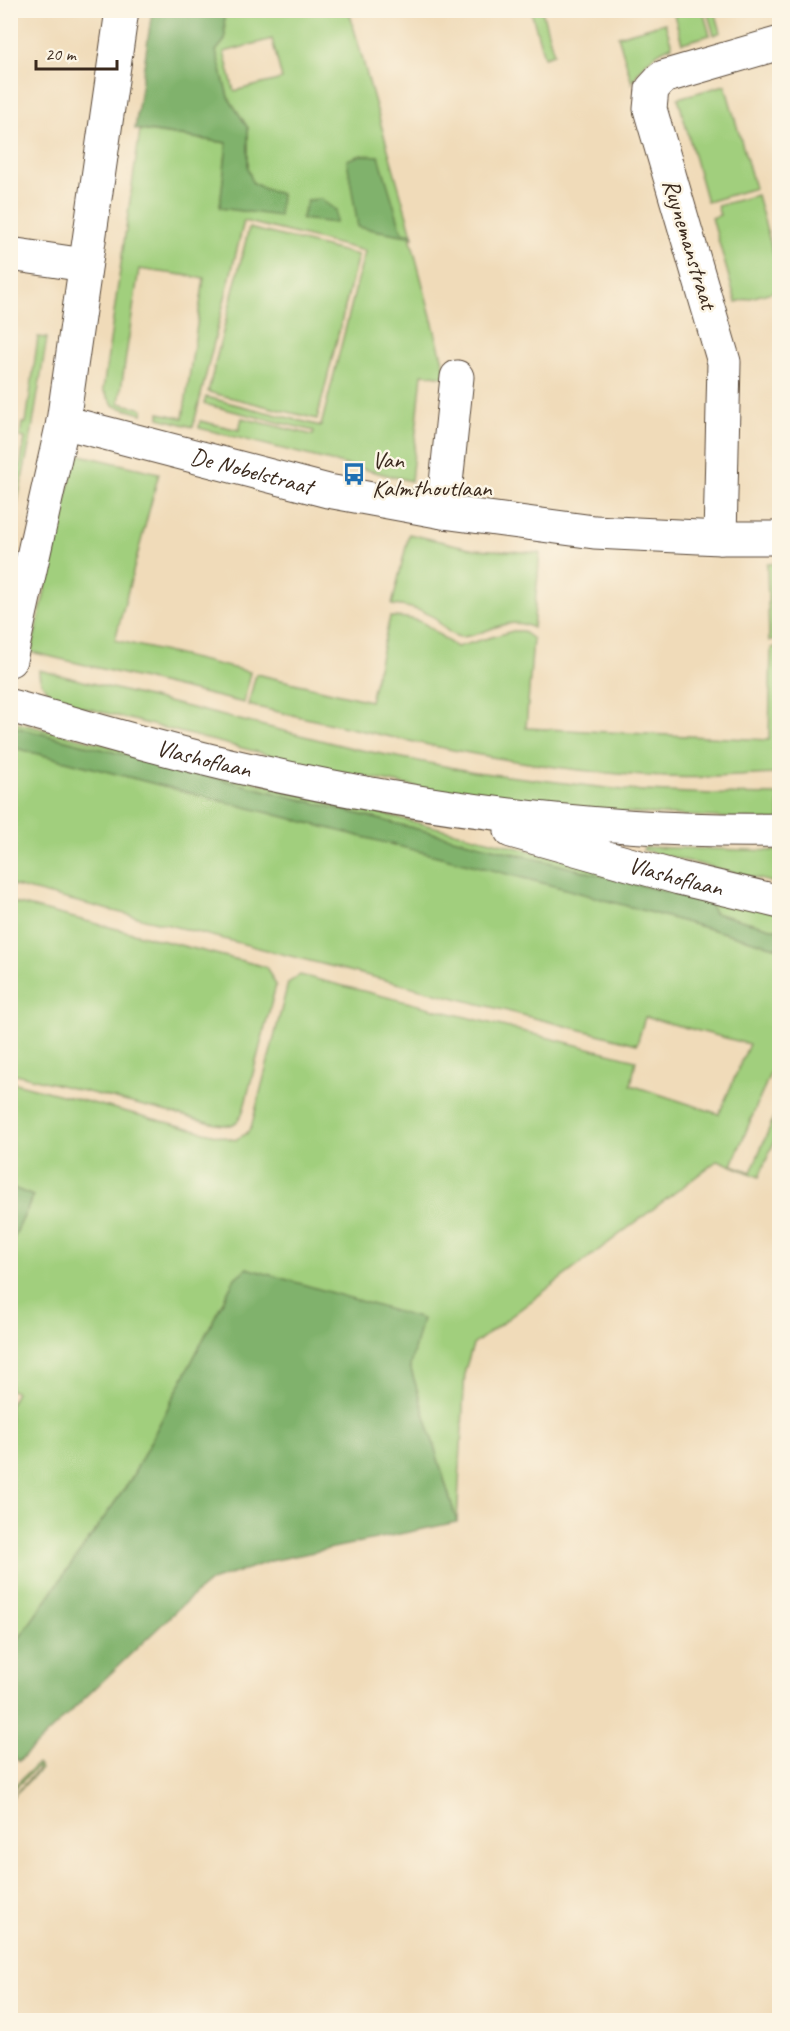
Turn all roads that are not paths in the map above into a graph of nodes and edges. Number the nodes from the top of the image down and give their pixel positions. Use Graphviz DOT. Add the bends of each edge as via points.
graph roads {
  1 [pos="122,10"];
  2 [pos="780,43"];
  3 [pos="10,254"];
  4 [pos="85,265"];
  5 [pos="457,377"];
  6 [pos="63,422"];
  7 [pos="443,512"];
  8 [pos="720,538"];
  9 [pos="780,538"];
  10 [pos="10,660"];
  11 [pos="10,706"];
  12 [pos="400,800"];
  13 [pos="780,830"];
  14 [pos="780,902"];
  1 -- 4 [label="street"];
  2 -- 8 [label="street, Ruynemanstraat" via="663,77 652,89 650,109 724,362"];
  3 -- 4 [label="street"];
  4 -- 6 [label="street"];
  5 -- 7 [label="street"];
  6 -- 7 [label="street, De Nobelstraat" via="328,491"];
  6 -- 10 [label="street"];
  7 -- 8 [label="street, De Nobelstraat" via="594,532"];
  8 -- 9 [label="street, De Nobelstraat"];
  11 -- 12 [label="street, Vlashoflaan" via="233,766"];
  12 -- 13 [label="street, Vlashoflaan" via="614,825"];
  12 -- 14 [label="street, Vlashoflaan" via="679,878"];
}
